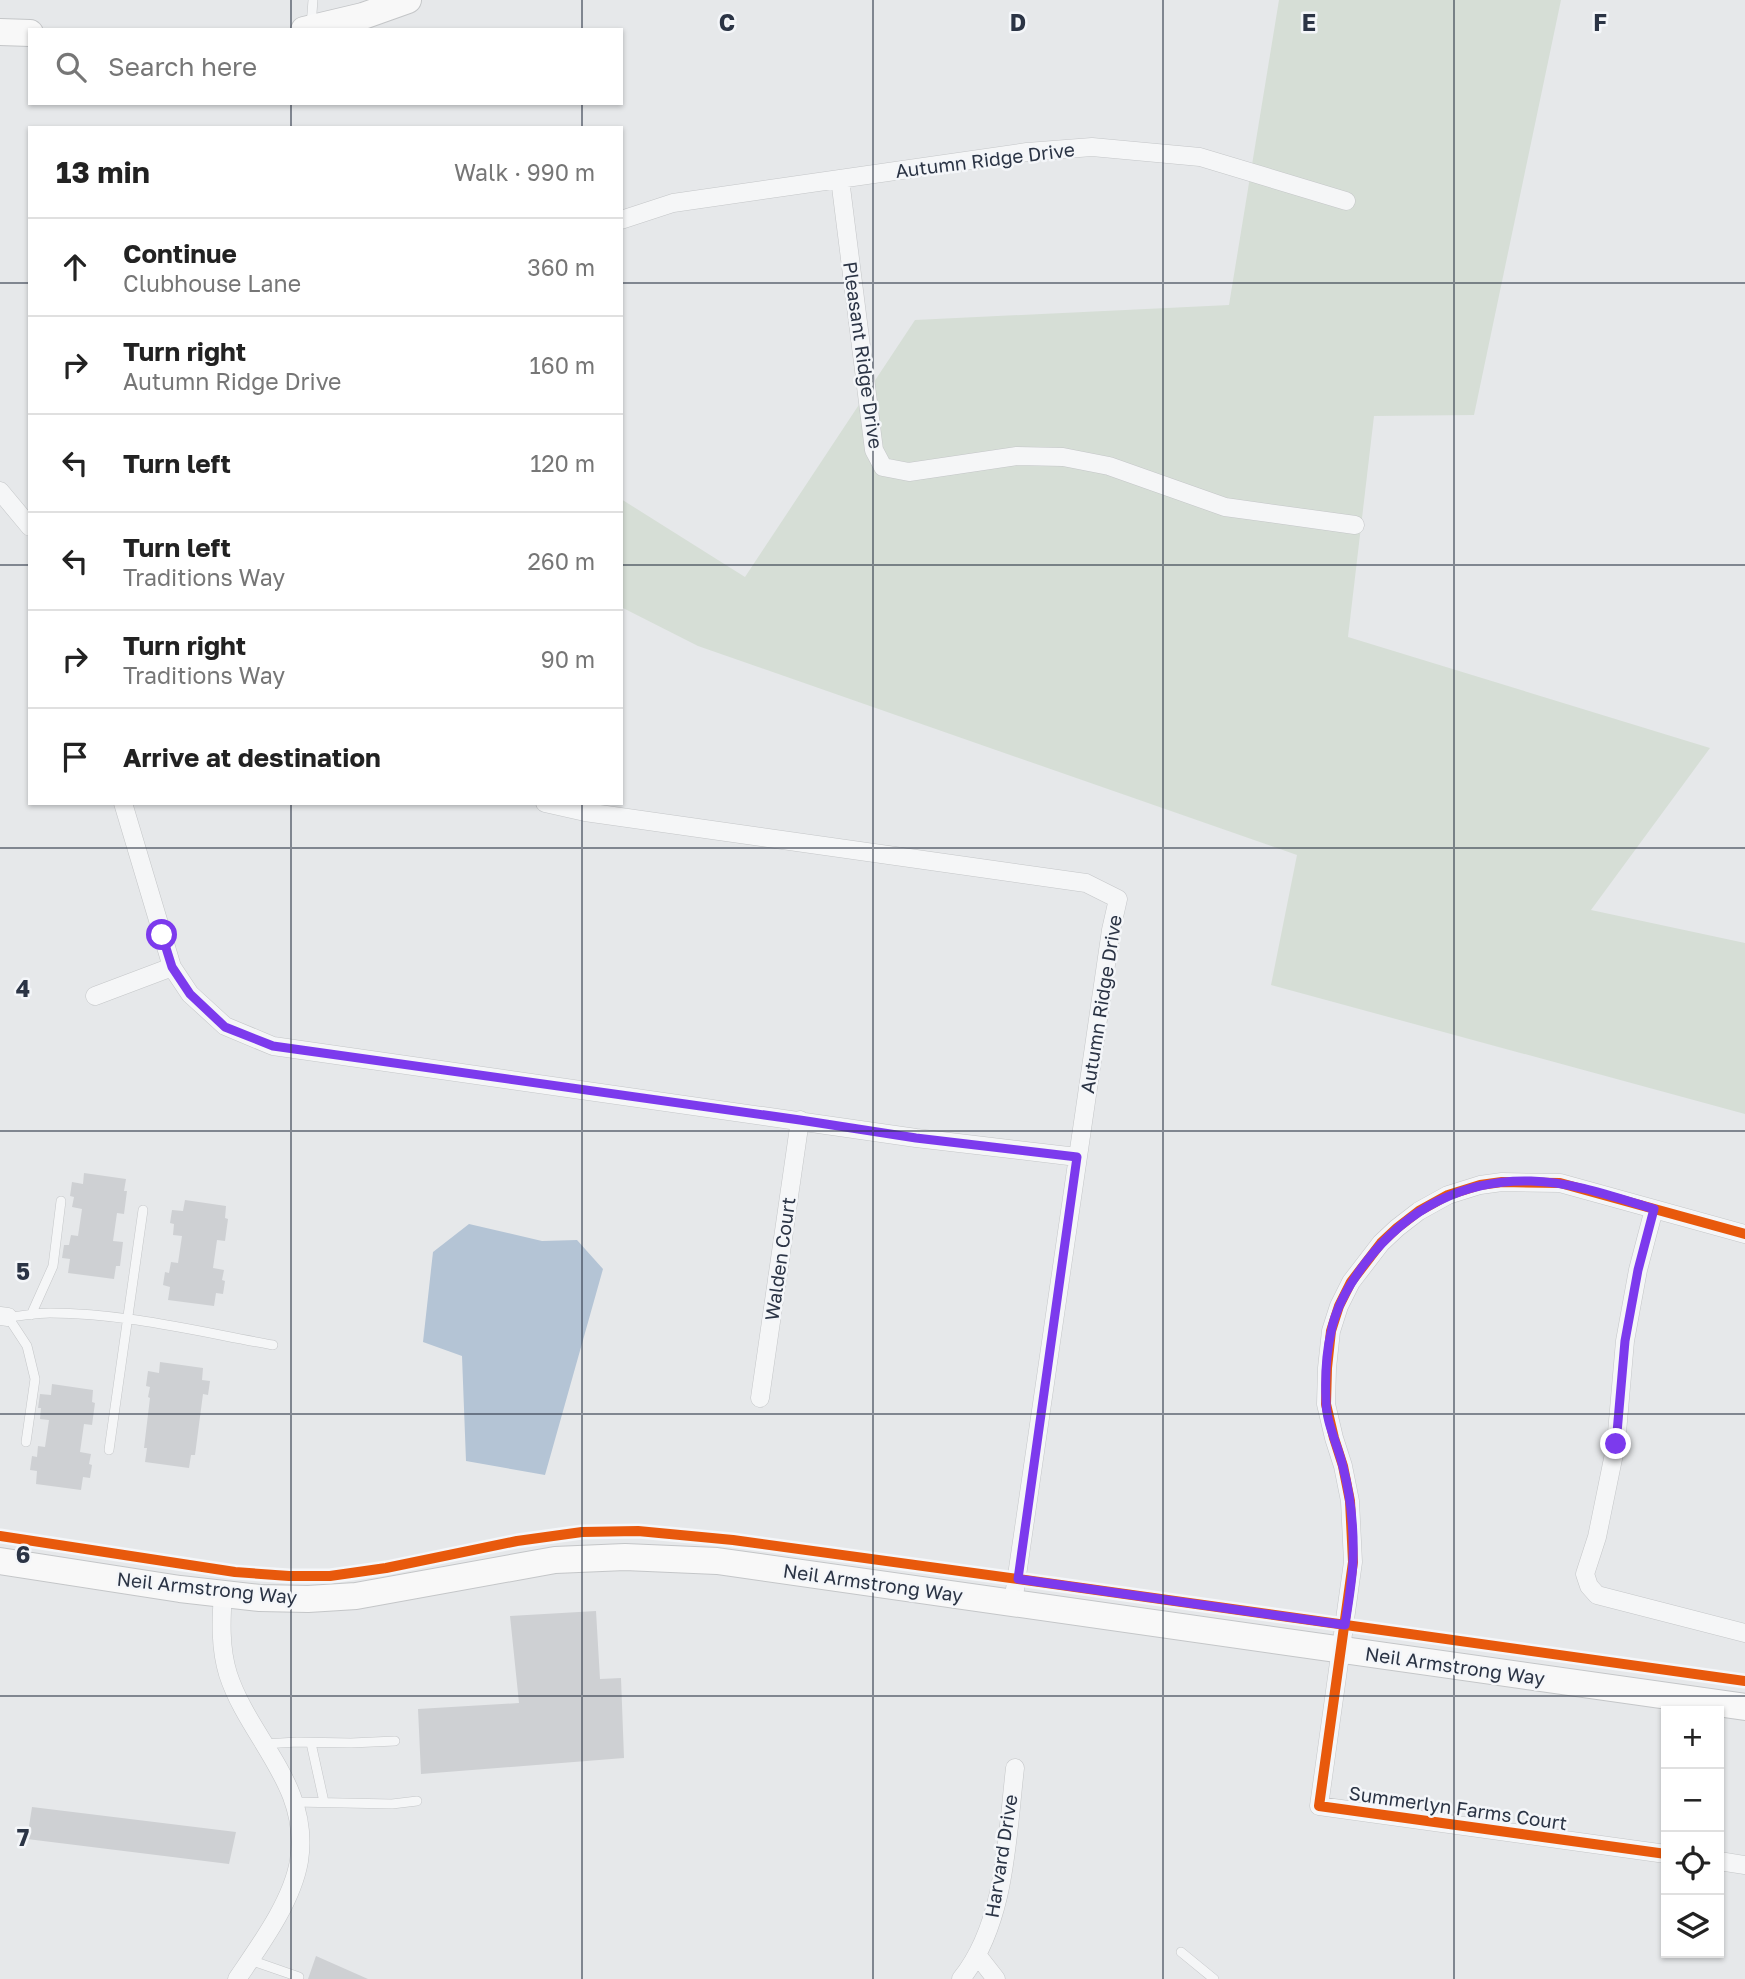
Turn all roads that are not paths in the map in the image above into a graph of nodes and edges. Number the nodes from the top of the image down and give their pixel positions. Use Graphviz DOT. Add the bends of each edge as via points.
graph roads {
  1 [pos="313,0"];
  2 [pos="408,0"];
  3 [pos="308,28"];
  4 [pos="312,28"];
  5 [pos="0,32"];
  6 [pos="28,33"];
  7 [pos="839,179"];
  8 [pos="1346,201"];
  9 [pos="623,219"];
  10 [pos="0,491"];
  11 [pos="28,525"];
  12 [pos="1355,525"];
  13 [pos="124,805"];
  14 [pos="554,805"];
  15 [pos="172,967"];
  16 [pos="95,996"];
  17 [pos="800,1120"];
  18 [pos="1077,1157"];
  19 [pos="61,1201"];
  20 [pos="1654,1209"];
  21 [pos="142,1210"];
  22 [pos="1745,1234"];
  23 [pos="31,1315"];
  24 [pos="4,1316"];
  25 [pos="127,1320"];
  26 [pos="273,1345"];
  27 [pos="760,1398"];
  28 [pos="26,1442"];
  29 [pos="109,1450"];
  30 [pos="0,1561"];
  31 [pos="223,1594"];
  32 [pos="1013,1603"];
  33 [pos="1745,1633"];
  34 [pos="1342,1649"];
  35 [pos="1745,1707"];
  36 [pos="396,1741"];
  37 [pos="311,1743"];
  38 [pos="264,1744"];
  39 [pos="1015,1768"];
  40 [pos="417,1801"];
  41 [pos="295,1802"];
  42 [pos="324,1802"];
  43 [pos="1661,1853"];
  44 [pos="1724,1862"];
  45 [pos="1745,1865"];
  46 [pos="1181,1952"];
  47 [pos="978,1956"];
  48 [pos="250,1960"];
  49 [pos="299,1977"];
  50 [pos="237,1979"];
  51 [pos="961,1979"];
  52 [pos="996,1979"];
  53 [pos="1214,1979"];
  1 -- 3 [label="lane"];
  2 -- 4 [label="main road"];
  5 -- 6 [label="main road"];
  7 -- 8 [label="street, Autumn Ridge Drive" via="1092,147 1200,157"];
  7 -- 9 [label="street, Autumn Ridge Drive" via="673,203"];
  7 -- 12 [label="street, Pleasant Ridge Drive" via="873,450 883,467 909,472 1017,456 1063,457 1108,466 1225,507"];
  10 -- 11 [label="street"];
  13 -- 15 [label="street"];
  14 -- 18 [label="street, Autumn Ridge Drive" via="1086,883 1118,899"];
  15 -- 16 [label="street"];
  15 -- 17 [label="street" via="190,994 225,1027 273,1046"];
  17 -- 18 [label="street"];
  17 -- 27 [label="street, Walden Court"];
  18 -- 32 [label="street, Autumn Ridge Drive"];
  19 -- 23 [label="lane" via="53,1266"];
  20 -- 22 [label="street"];
  20 -- 33 [label="street" via="1625,1341 1616,1444 1585,1574 1597,1595"];
  20 -- 34 [label="street" via="1560,1183 1480,1185 1448,1195 1408,1219 1381,1243 1351,1282 1331,1331 1326,1404 1343,1466 1352,1529 1353,1562"];
  21 -- 25 [label="lane"];
  23 -- 24 [label="lane"];
  23 -- 25 [label="lane"];
  24 -- 28 [label="lane" via="27,1346 35,1379"];
  25 -- 26 [label="lane"];
  25 -- 29 [label="lane"];
  30 -- 31 [label="main road, Neil Armstrong Way"];
  31 -- 32 [label="main road, Neil Armstrong Way" via="308,1599 356,1596 555,1560 625,1557 717,1561"];
  31 -- 38 [label="street" via="228,1673"];
  32 -- 34 [label="main road, Neil Armstrong Way"];
  34 -- 35 [label="main road, Neil Armstrong Way"];
  34 -- 43 [label="street, Summerlyn Farms Court" via="1319,1806"];
  36 -- 37 [label="lane"];
  37 -- 38 [label="lane"];
  37 -- 42 [label="lane"];
  38 -- 41 [label="street"];
  39 -- 47 [label="street, Harvard Drive" via="999,1892"];
  40 -- 42 [label="lane"];
  41 -- 42 [label="lane"];
  41 -- 48 [label="street" via="300,1824 294,1880"];
  44 -- 45 [label="street"];
  46 -- 53 [label="lane"];
  47 -- 51 [label="street, Harvard Drive"];
  47 -- 52 [label="street"];
  48 -- 49 [label="lane"];
  48 -- 50 [label="street"];
}
